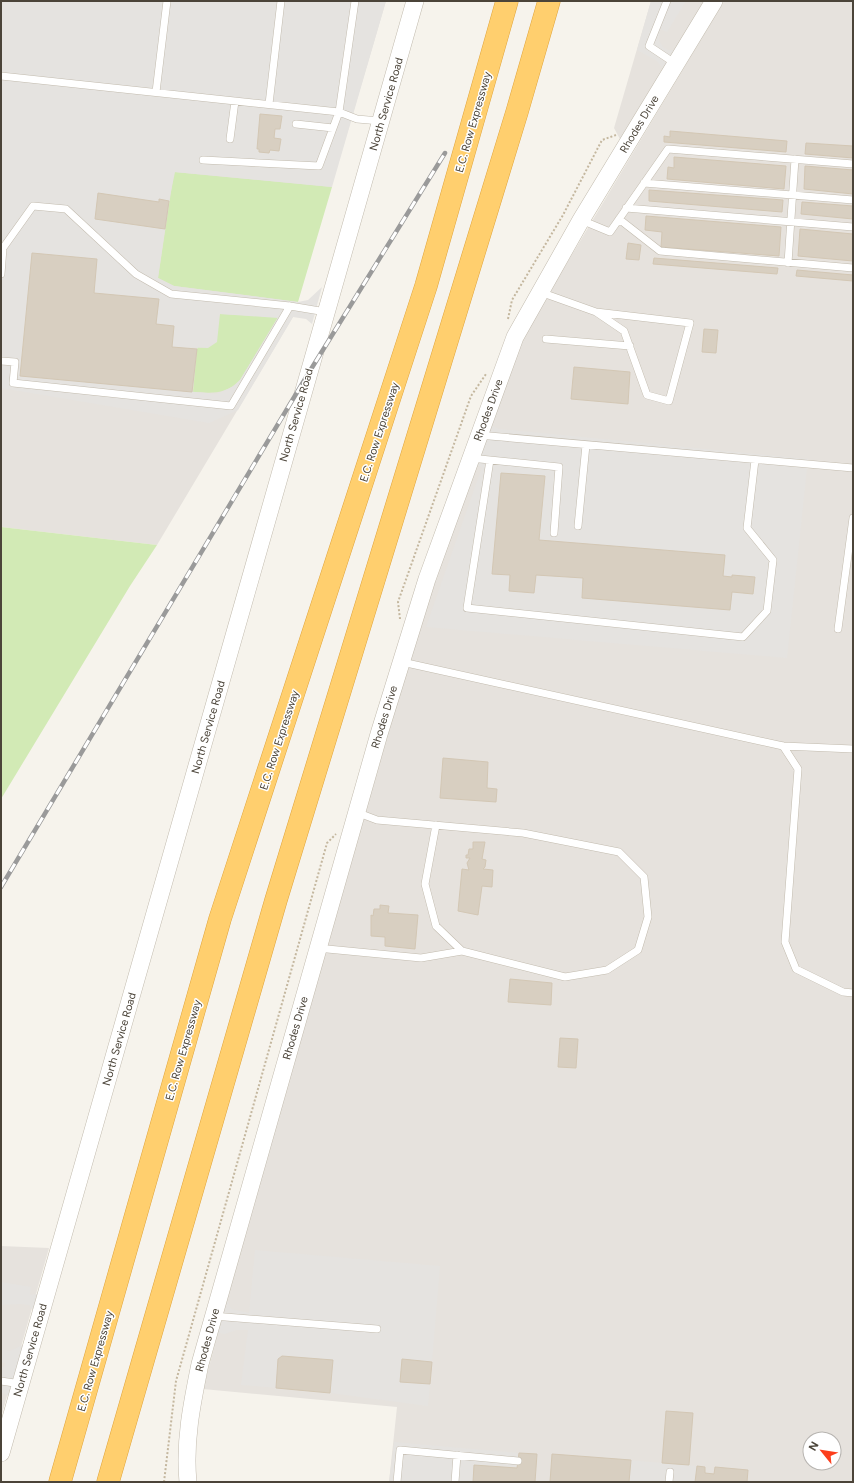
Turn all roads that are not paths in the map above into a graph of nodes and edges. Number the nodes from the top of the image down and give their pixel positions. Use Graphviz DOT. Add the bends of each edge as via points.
graph roads {
  1 [pos="167,1"];
  2 [pos="281,1"];
  3 [pos="355,1"];
  4 [pos="415,1"];
  5 [pos="507,1"];
  6 [pos="549,1"];
  7 [pos="667,1"];
  8 [pos="714,1"];
  9 [pos="676,64"];
  10 [pos="1,76"];
  11 [pos="156,92"];
  12 [pos="235,101"];
  13 [pos="269,104"];
  14 [pos="339,112"];
  15 [pos="381,121"];
  16 [pos="296,124"];
  17 [pos="333,128"];
  18 [pos="230,139"];
  19 [pos="796,159"];
  20 [pos="204,160"];
  21 [pos="853,164"];
  22 [pos="644,183"];
  23 [pos="793,195"];
  24 [pos="853,200"];
  25 [pos="626,208"];
  26 [pos="619,219"];
  27 [pos="581,220"];
  28 [pos="791,222"];
  29 [pos="853,228"];
  30 [pos="788,263"];
  31 [pos="853,268"];
  32 [pos="1,274"];
  33 [pos="540,292"];
  34 [pos="290,306"];
  35 [pos="326,312"];
  36 [pos="596,312"];
  37 [pos="546,339"];
  38 [pos="630,346"];
  39 [pos="1,361"];
  40 [pos="478,435"];
  41 [pos="586,445"];
  42 [pos="470,458"];
  43 [pos="490,460"];
  44 [pos="755,460"];
  45 [pos="853,468"];
  46 [pos="853,518"];
  47 [pos="578,526"];
  48 [pos="554,533"];
  49 [pos="838,629"];
  50 [pos="401,662"];
  51 [pos="783,746"];
  52 [pos="853,749"];
  53 [pos="356,812"];
  54 [pos="436,825"];
  55 [pos="318,948"];
  56 [pos="462,951"];
  57 [pos="853,993"];
  58 [pos="213,1316"];
  59 [pos="377,1329"];
  60 [pos="1,1381"];
  61 [pos="21,1384"];
  62 [pos="1,1453"];
  63 [pos="458,1456"];
  64 [pos="518,1461"];
  65 [pos="670,1472"];
  66 [pos="60,1482"];
  67 [pos="108,1482"];
  68 [pos="188,1482"];
  69 [pos="397,1482"];
  70 [pos="455,1482"];
  71 [pos="669,1482"];
  1 -- 11 [label="lane"];
  2 -- 13 [label="lane"];
  3 -- 14 [label="lane"];
  4 -- 15 [label="street, North Service Road"];
  5 -- 66 [label="highway, E.C. Row Expressway" via="426,286 220,919"];
  6 -- 67 [label="highway" via="274,908"];
  7 -- 9 [label="lane" via="648,46"];
  8 -- 9 [label="street, Rhodes Drive"];
  9 -- 27 [label="street, Rhodes Drive"];
  10 -- 11 [label="lane"];
  11 -- 12 [label="lane"];
  12 -- 13 [label="lane"];
  12 -- 18 [label="lane"];
  13 -- 14 [label="lane"];
  14 -- 15 [label="lane" via="357,119"];
  14 -- 17 [label="lane"];
  15 -- 35 [label="street, North Service Road"];
  16 -- 17 [label="lane"];
  17 -- 20 [label="lane" via="319,166"];
  19 -- 21 [label="lane"];
  19 -- 22 [label="lane" via="668,150"];
  19 -- 23 [label="lane"];
  22 -- 23 [label="lane"];
  22 -- 25 [label="lane"];
  23 -- 24 [label="lane"];
  23 -- 28 [label="lane"];
  25 -- 26 [label="lane"];
  25 -- 28 [label="lane"];
  26 -- 27 [label="lane" via="610,232"];
  26 -- 30 [label="lane" via="660,251"];
  27 -- 33 [label="street, Rhodes Drive"];
  28 -- 29 [label="lane"];
  28 -- 30 [label="lane"];
  30 -- 31 [label="lane"];
  32 -- 34 [label="lane" via="4,248 33,206 66,209 136,274 171,294"];
  33 -- 36 [label="lane"];
  33 -- 40 [label="street, Rhodes Drive" via="515,337"];
  34 -- 35 [label="lane"];
  34 -- 39 [label="lane" via="231,406 13,383 16,362"];
  35 -- 61 [label="street, North Service Road"];
  36 -- 38 [label="lane" via="624,331"];
  36 -- 38 [label="lane" via="690,323 670,401 647,395"];
  37 -- 38 [label="lane"];
  40 -- 41 [label="lane"];
  40 -- 42 [label="street, Rhodes Drive"];
  41 -- 44 [label="lane"];
  41 -- 47 [label="lane"];
  42 -- 43 [label="lane"];
  42 -- 50 [label="street, Rhodes Drive"];
  43 -- 44 [label="lane" via="467,608 743,637 767,611 773,560 747,528"];
  43 -- 48 [label="lane" via="559,468"];
  44 -- 45 [label="lane"];
  46 -- 49 [label="lane"];
  50 -- 51 [label="lane"];
  50 -- 53 [label="street, Rhodes Drive"];
  51 -- 52 [label="lane"];
  51 -- 57 [label="lane" via="798,769 785,942 796,969 843,992"];
  53 -- 54 [label="lane" via="377,820"];
  53 -- 55 [label="street, Rhodes Drive"];
  54 -- 56 [label="lane" via="425,884 436,926"];
  54 -- 56 [label="lane" via="523,833 619,852 644,877 648,917 638,950 607,970 565,977"];
  55 -- 56 [label="lane" via="421,958"];
  55 -- 58 [label="street, Rhodes Drive"];
  58 -- 59 [label="lane"];
  58 -- 68 [label="street, Rhodes Drive" via="190,1414"];
  60 -- 61 [label="lane"];
  61 -- 62 [label="street, North Service Road"];
  63 -- 64 [label="lane"];
  63 -- 69 [label="lane" via="400,1450"];
  63 -- 70 [label="lane"];
  65 -- 71 [label="lane"];
}
